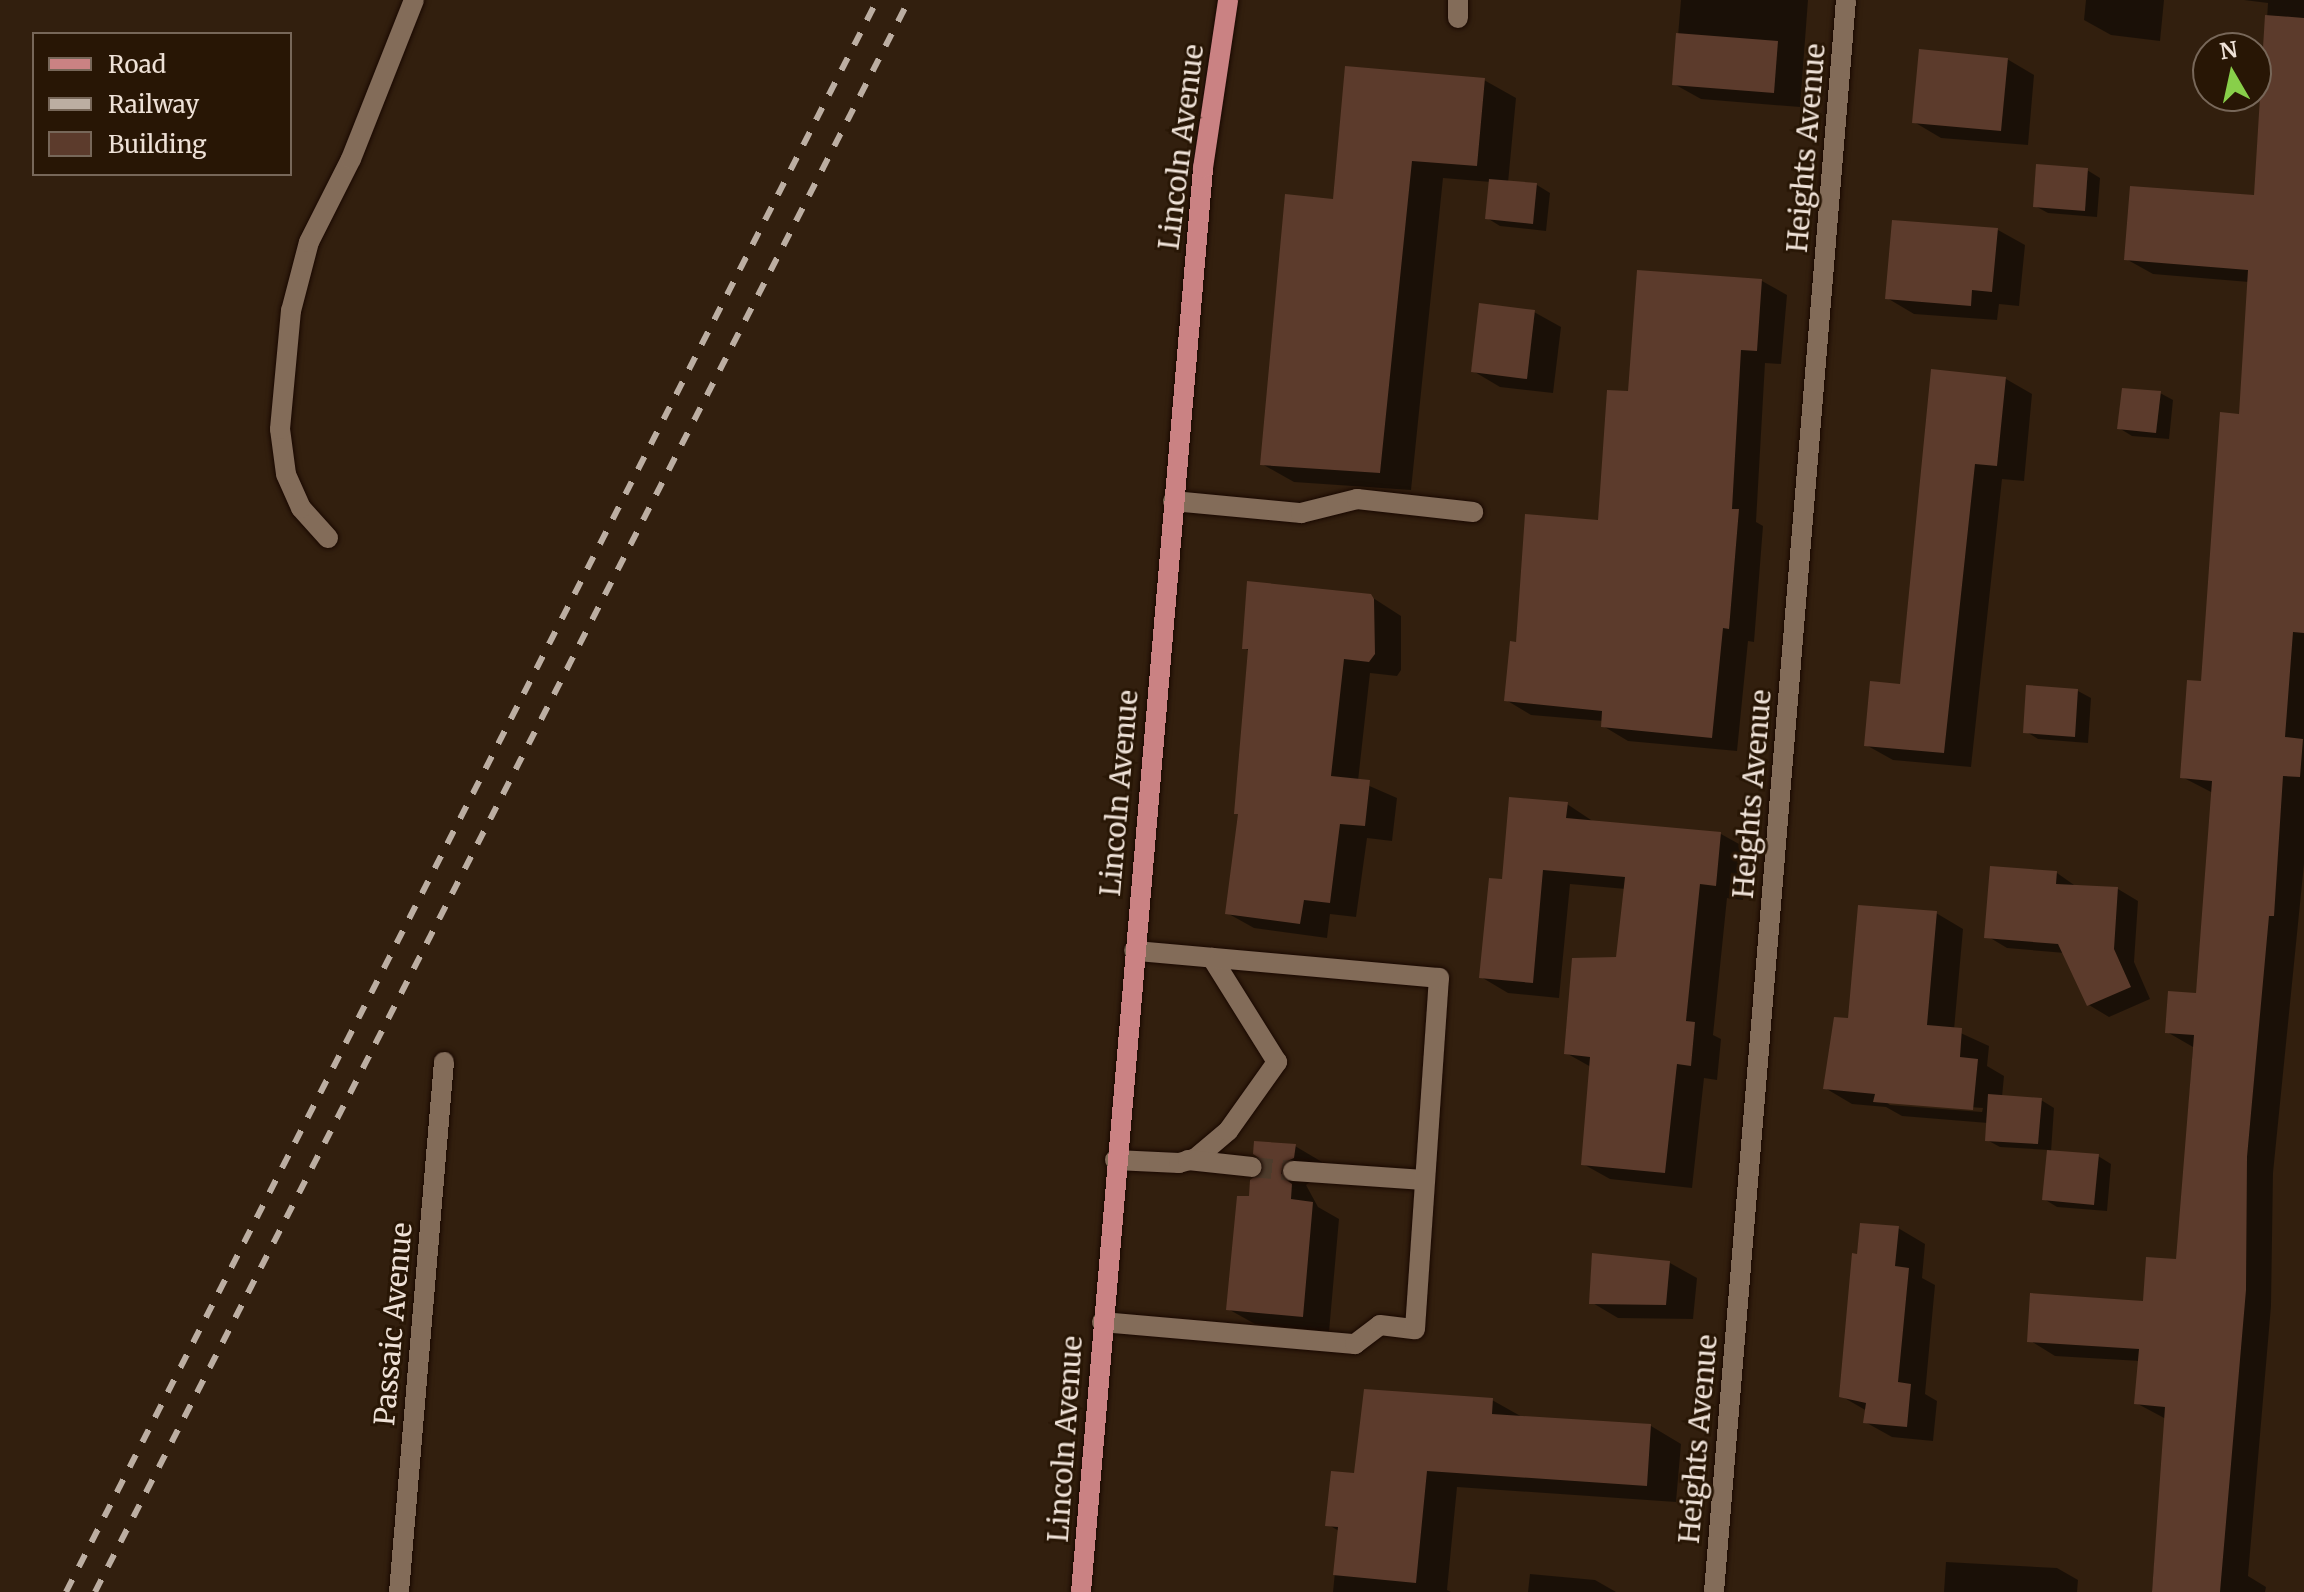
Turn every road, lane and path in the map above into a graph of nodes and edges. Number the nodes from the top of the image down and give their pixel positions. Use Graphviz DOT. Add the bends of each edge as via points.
graph roads {
  1 [pos="414,0"];
  2 [pos="1228,0"];
  3 [pos="1846,0"];
  4 [pos="1173,501"];
  5 [pos="1473,512"];
  6 [pos="328,538"];
  7 [pos="1134,951"];
  8 [pos="1212,958"];
  9 [pos="444,1062"];
  10 [pos="1115,1160"];
  11 [pos="1187,1160"];
  12 [pos="1252,1167"];
  13 [pos="1293,1171"];
  14 [pos="1425,1180"];
  15 [pos="1102,1322"];
  16 [pos="399,1592"];
  17 [pos="1081,1592"];
  18 [pos="1714,1592"];
  1 -- 6 [label="street" via="351,159 309,242 291,311 280,429 286,474 301,508"];
  2 -- 4 [label="main road, Lincoln Avenue" via="1203,168"];
  3 -- 18 [label="street, Heights Avenue"];
  4 -- 5 [label="street" via="1301,513 1357,499"];
  4 -- 7 [label="main road, Lincoln Avenue"];
  7 -- 8 [label="street"];
  7 -- 10 [label="main road, Lincoln Avenue"];
  8 -- 11 [label="street" via="1277,1062 1228,1131"];
  8 -- 14 [label="street" via="1439,978"];
  9 -- 16 [label="street, Passaic Avenue"];
  10 -- 11 [label="street"];
  10 -- 15 [label="main road, Lincoln Avenue"];
  11 -- 12 [label="street"];
  13 -- 14 [label="street"];
  14 -- 15 [label="street" via="1415,1329 1380,1325 1355,1344"];
  15 -- 17 [label="main road, Lincoln Avenue"];
}
